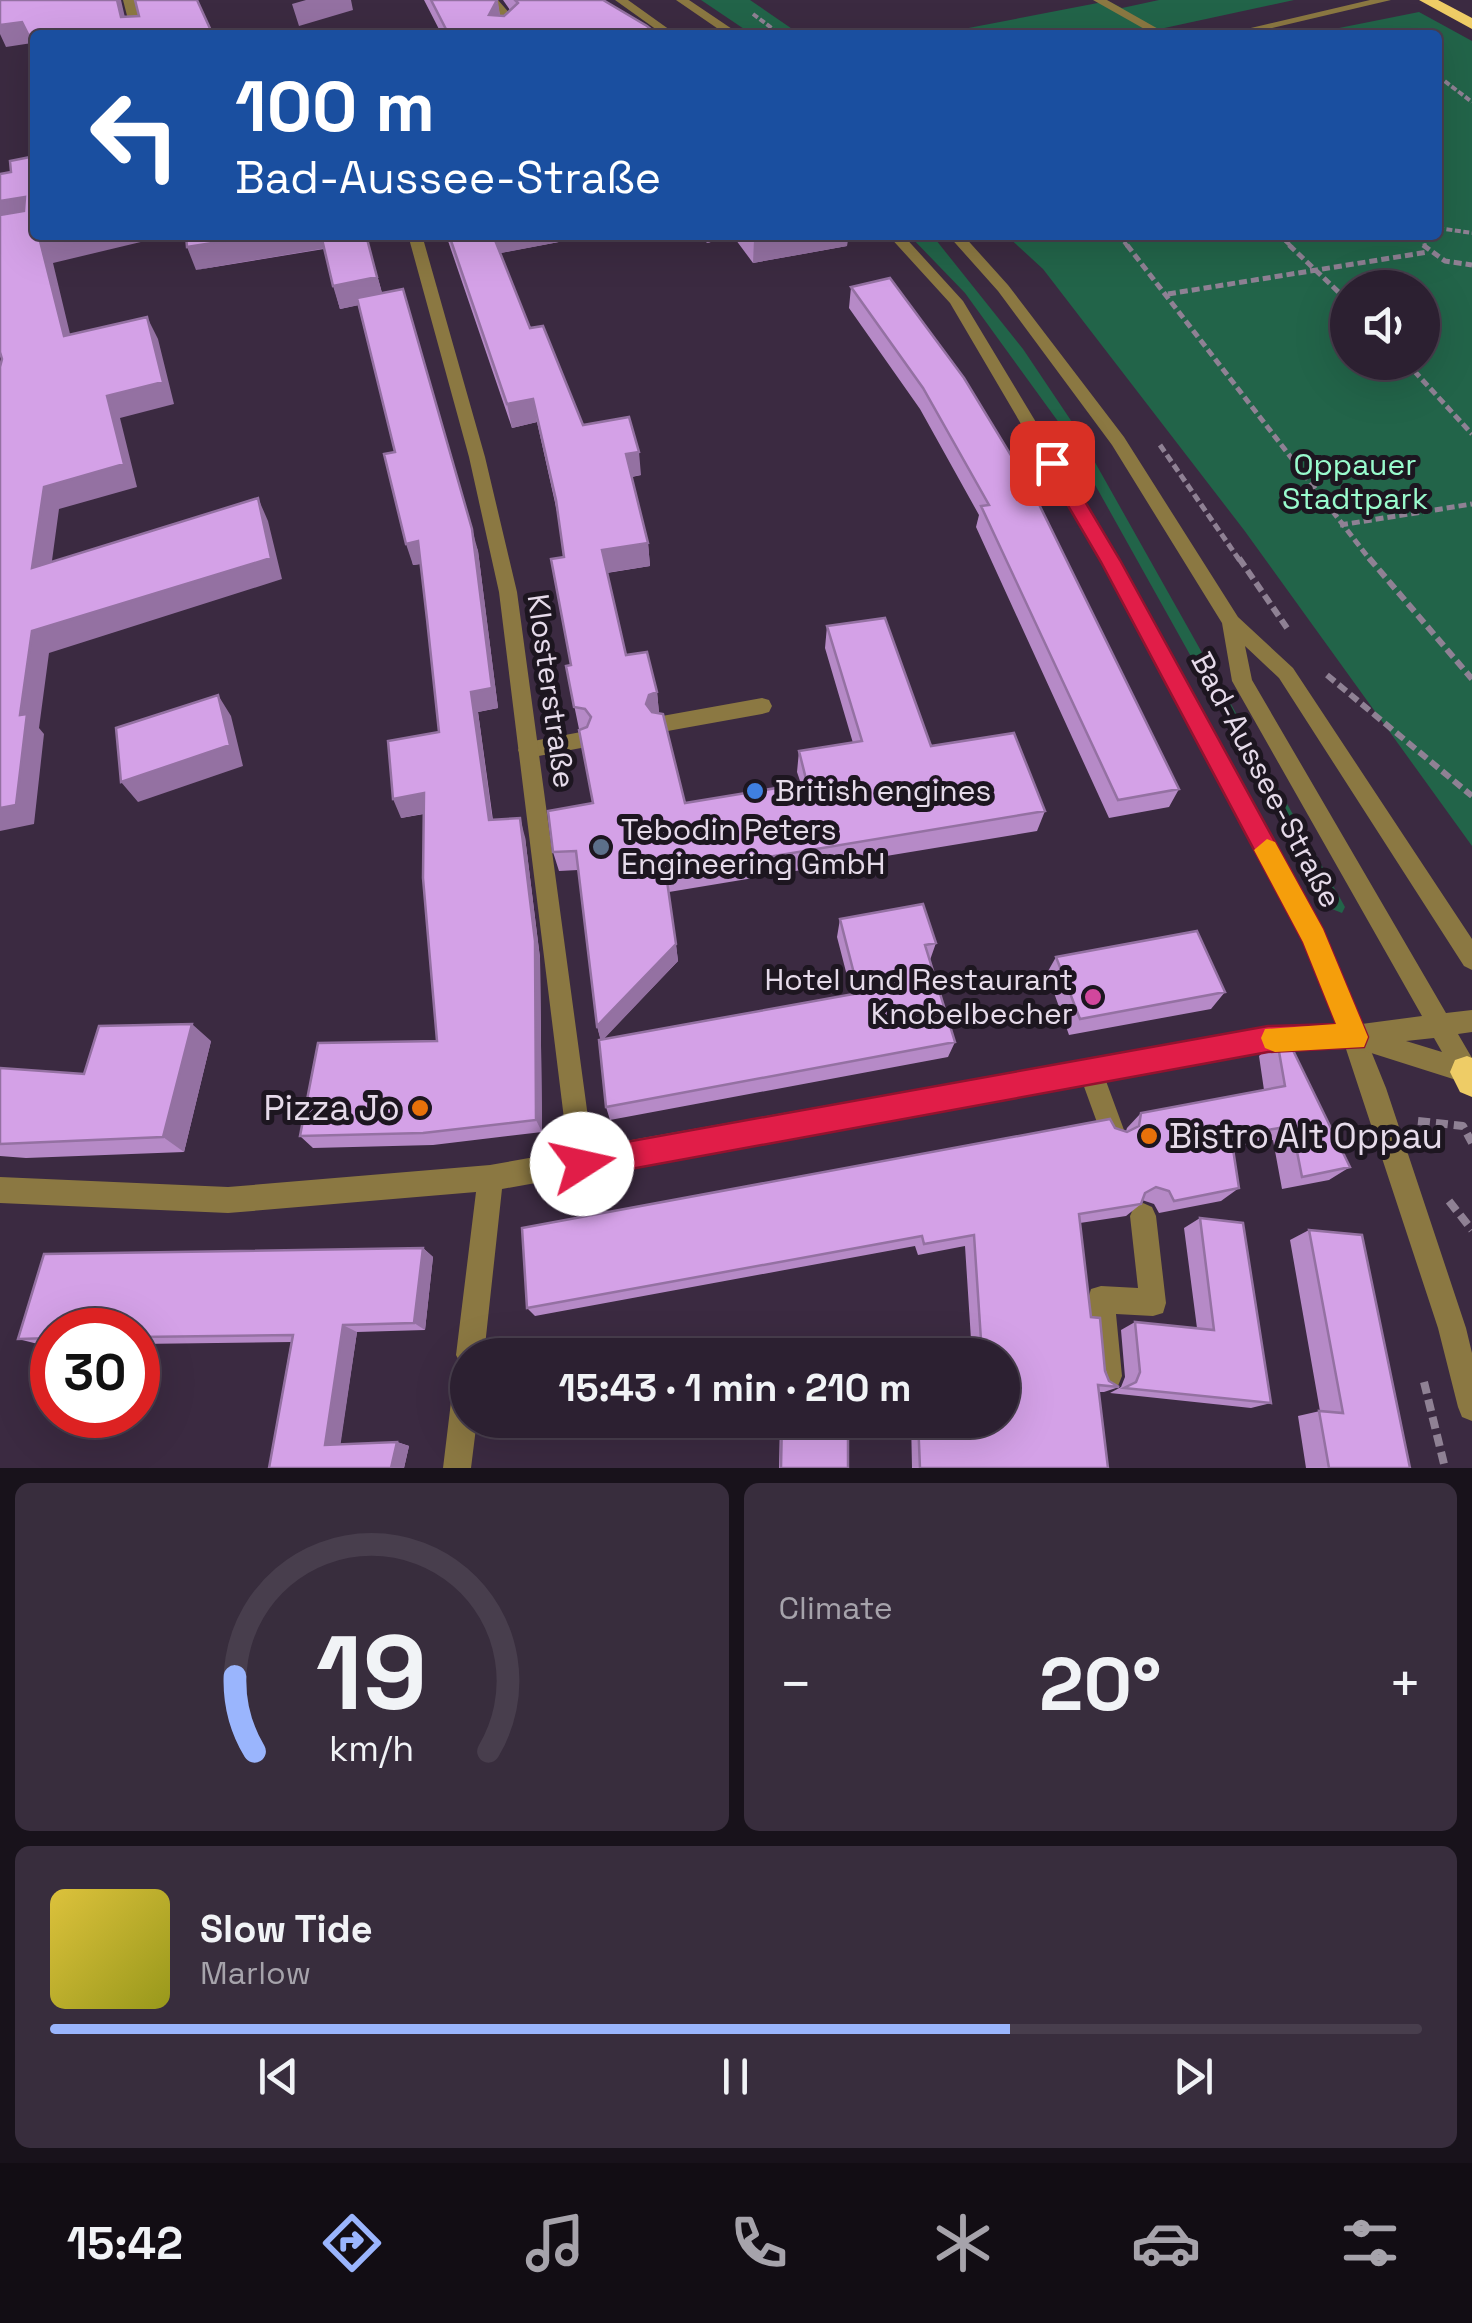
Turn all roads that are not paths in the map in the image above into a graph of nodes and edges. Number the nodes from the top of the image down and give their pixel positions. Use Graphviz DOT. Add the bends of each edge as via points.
graph roads {
  1 [pos="129,0"];
  2 [pos="492,0"];
  3 [pos="621,0"];
  4 [pos="682,0"];
  5 [pos="1099,0"];
  6 [pos="1385,0"];
  7 [pos="1426,0"];
  8 [pos="1465,20"];
  9 [pos="137,30"];
  10 [pos="506,30"];
  11 [pos="664,30"];
  12 [pos="727,30"];
  13 [pos="1154,30"];
  14 [pos="1250,30"];
  15 [pos="416,240"];
  16 [pos="901,240"];
  17 [pos="960,240"];
  18 [pos="1231,622"];
  19 [pos="762,706"];
  20 [pos="662,724"];
  21 [pos="581,740"];
  22 [pos="528,750"];
  23 [pos="1472,959"];
  24 [pos="1472,1021"];
  25 [pos="1441,1025"];
  26 [pos="1354,1037"];
  27 [pos="1090,1070"];
  28 [pos="1470,1075"];
  29 [pos="1112,1130"];
  30 [pos="582,1164"];
  31 [pos="490,1178"];
  32 [pos="0,1190"];
  33 [pos="1143,1216"];
  34 [pos="472,1338"];
  35 [pos="1108,1376"];
  36 [pos="1472,1407"];
  37 [pos="461,1438"];
  38 [pos="457,1468"];
  1 -- 9 [label="street"];
  2 -- 10 [label="street" via="512,23"];
  3 -- 11 [label="street"];
  4 -- 12 [label="street"];
  5 -- 13 [label="street"];
  6 -- 14 [label="street"];
  7 -- 8 [label="highway"];
  15 -- 22 [label="street, Klosterstraße" via="508,592"];
  16 -- 26 [label="street, Bad-Aussee-Straße" via="956,301 1110,560 1314,937"];
  17 -- 18 [label="street" via="1118,441"];
  18 -- 23 [label="street" via="1286,674"];
  18 -- 25 [label="street" via="1242,681"];
  19 -- 20 [label="street"];
  21 -- 22 [label="street"];
  22 -- 30 [label="street, Klosterstraße"];
  24 -- 25 [label="street"];
  25 -- 26 [label="street"];
  25 -- 28 [label="street"];
  26 -- 27 [label="street" via="1268,1039"];
  26 -- 28 [label="street"];
  26 -- 36 [label="street, Bad-Aussee-Straße"];
  27 -- 29 [label="street"];
  27 -- 30 [label="street"];
  30 -- 31 [label="street"];
  31 -- 32 [label="street" via="228,1200"];
  31 -- 34 [label="street"];
  33 -- 35 [label="street" via="1154,1303 1101,1299"];
  37 -- 38 [label="street"];
}
